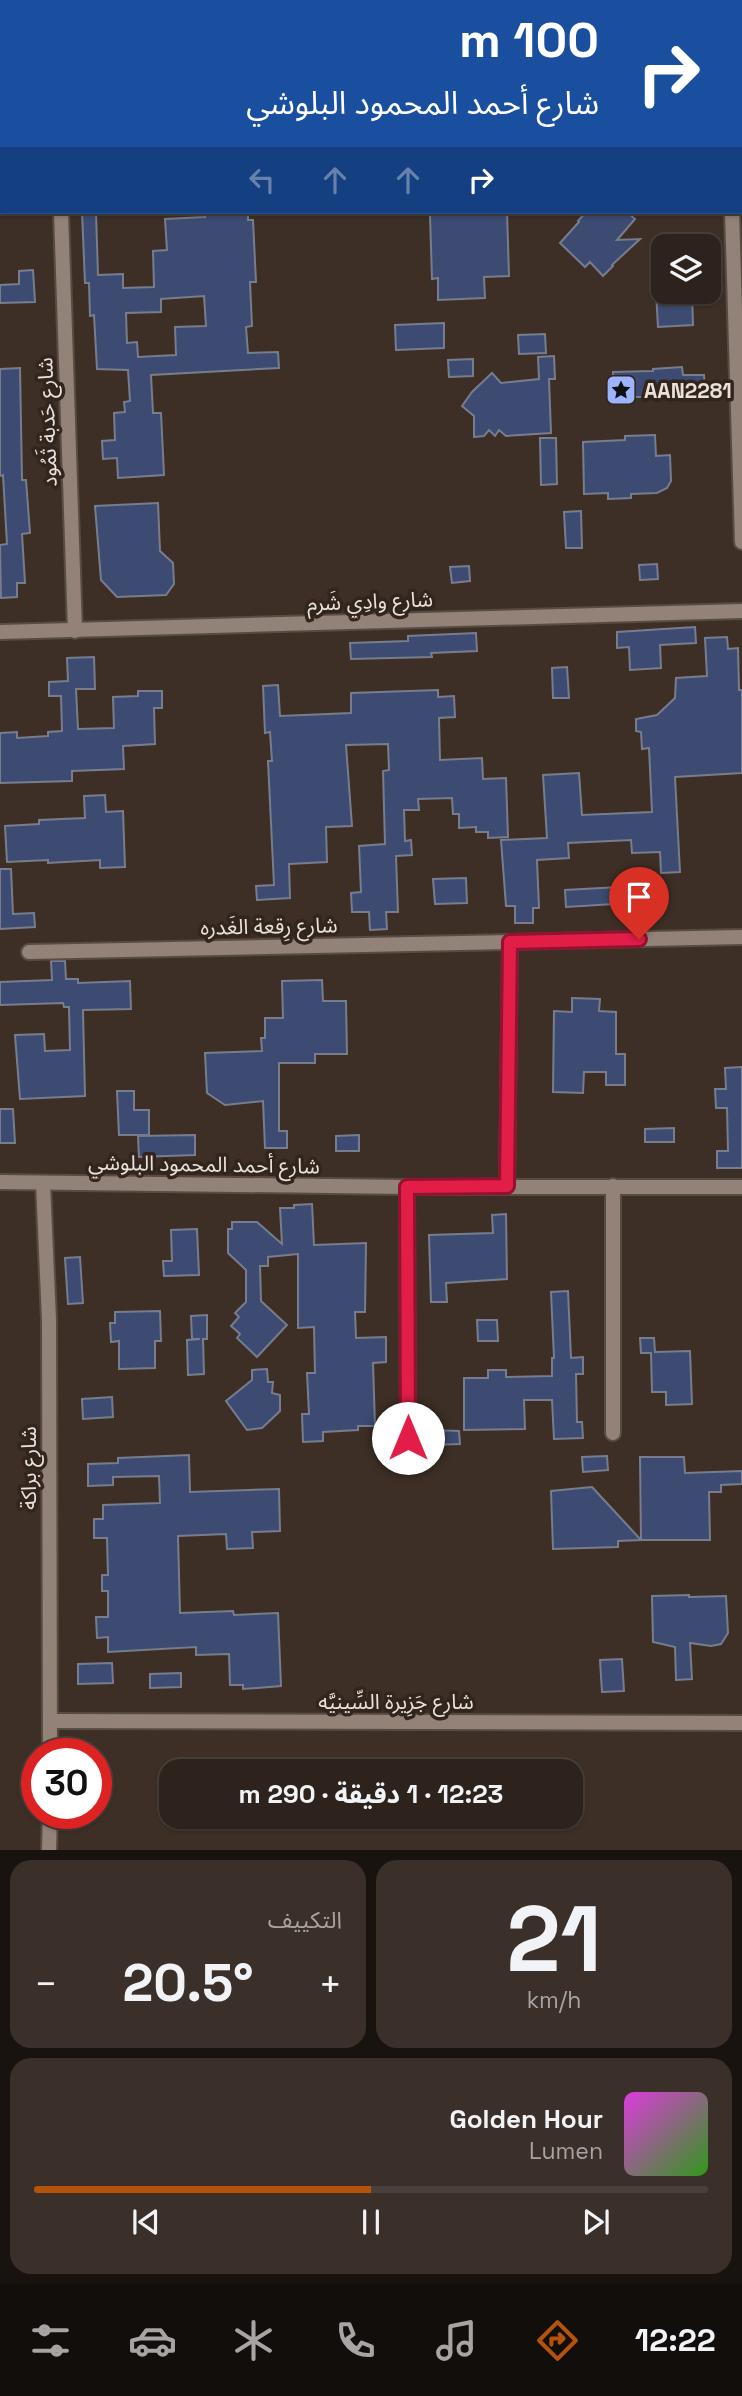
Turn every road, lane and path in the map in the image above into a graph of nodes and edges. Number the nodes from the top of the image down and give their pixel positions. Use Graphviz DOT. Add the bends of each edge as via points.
graph roads {
  1 [pos="61,214"];
  2 [pos="732,214"];
  3 [pos="742,542"];
  4 [pos="742,611"];
  5 [pos="75,631"];
  6 [pos="0,632"];
  7 [pos="742,937"];
  8 [pos="510,942"];
  9 [pos="29,952"];
  10 [pos="0,1182"];
  11 [pos="43,1183"];
  12 [pos="507,1186"];
  13 [pos="613,1186"];
  14 [pos="407,1187"];
  15 [pos="742,1187"];
  16 [pos="613,1433"];
  17 [pos="408,1438"];
  18 [pos="51,1721"];
  19 [pos="742,1723"];
  20 [pos="50,1738"];
  21 [pos="50,1829"];
  22 [pos="49,1850"];
  1 -- 5 [label="street, شارع حَدبة ثَمُود"];
  2 -- 3 [label="street"];
  4 -- 5 [label="street, شارع وادِي شَرم"];
  5 -- 6 [label="street, شارع وادِي شَرم"];
  7 -- 8 [label="street, شارع رِقعة الغَدره"];
  8 -- 9 [label="street, شارع رِقعة الغَدره"];
  8 -- 12 [label="street"];
  10 -- 11 [label="street, شارع أحمد المحمود البلوشي"];
  11 -- 14 [label="street, شارع أحمد المحمود البلوشي"];
  11 -- 18 [label="street, شارع براكة" via="49,1320"];
  12 -- 13 [label="street, شارع أحمد المحمود البلوشي"];
  12 -- 14 [label="street, شارع أحمد المحمود البلوشي"];
  13 -- 15 [label="street, شارع أحمد المحمود البلوشي"];
  13 -- 16 [label="street"];
  14 -- 17 [label="street"];
  18 -- 19 [label="street, شارع جَزِيرة السِّينيَّه"];
  18 -- 20 [label="street, شارع براكة"];
  21 -- 22 [label="street"];
}
